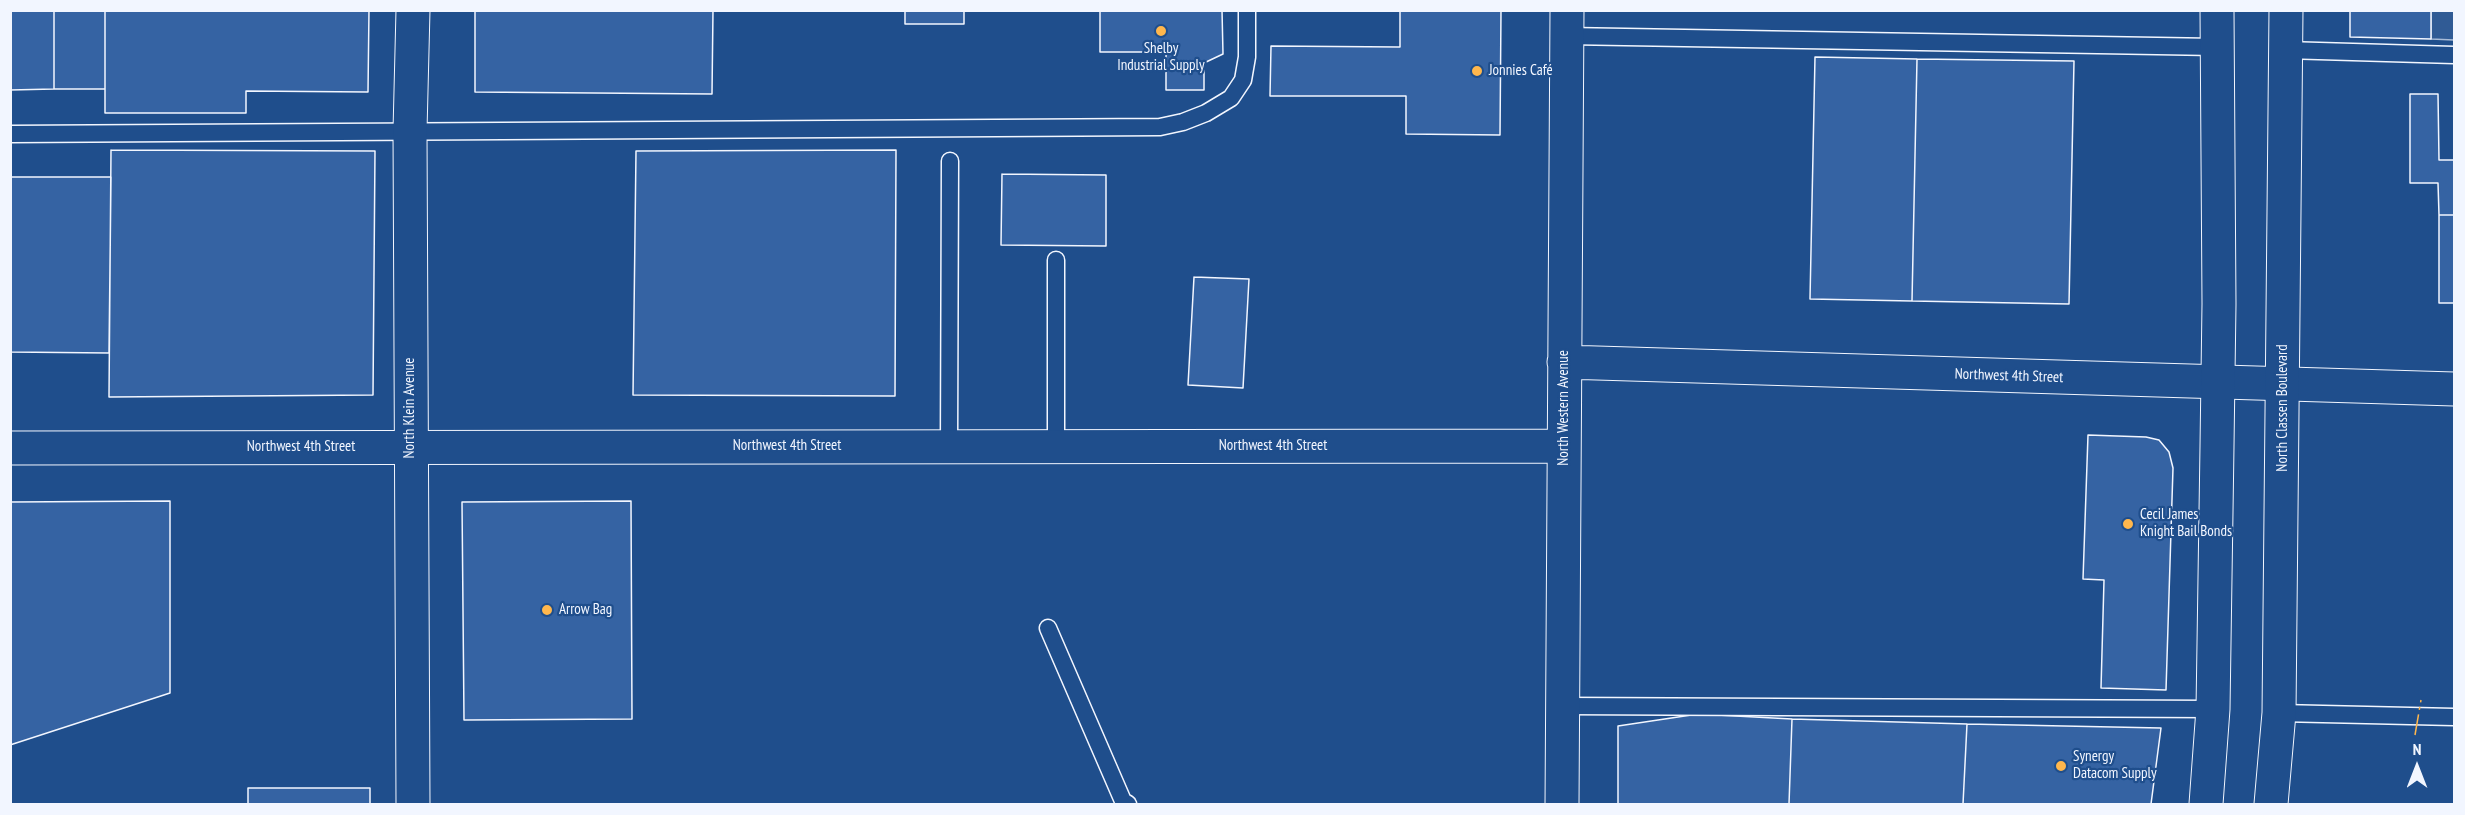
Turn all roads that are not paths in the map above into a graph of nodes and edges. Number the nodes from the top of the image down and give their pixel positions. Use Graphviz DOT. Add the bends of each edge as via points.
graph roads {
  1 [pos="413,10"];
  2 [pos="1247,10"];
  3 [pos="2217,10"];
  4 [pos="2286,10"];
  5 [pos="1567,23"];
  6 [pos="2216,47"];
  7 [pos="2285,50"];
  8 [pos="2454,55"];
  9 [pos="410,131"];
  10 [pos="10,134"];
  11 [pos="950,161"];
  12 [pos="1056,260"];
  13 [pos="1564,362"];
  14 [pos="2218,382"];
  15 [pos="2283,384"];
  16 [pos="2454,389"];
  17 [pos="949,446"];
  18 [pos="1056,446"];
  19 [pos="1564,446"];
  20 [pos="410,447"];
  21 [pos="10,448"];
  22 [pos="1048,628"];
  23 [pos="1562,706"];
  24 [pos="2213,709"];
  25 [pos="2279,712"];
  26 [pos="2454,717"];
  27 [pos="413,804"];
  28 [pos="1128,804"];
  29 [pos="1562,804"];
  30 [pos="2206,804"];
  31 [pos="2271,804"];
  1 -- 9 [label="main road, North Klein Avenue"];
  2 -- 9 [label="lane" via="1243,80 1231,98 1206,113 1160,127"];
  3 -- 6 [label="main road"];
  4 -- 7 [label="main road, North Classen Boulevard"];
  5 -- 6 [label="lane"];
  5 -- 13 [label="main road, North Western Avenue"];
  6 -- 14 [label="main road"];
  7 -- 8 [label="lane"];
  7 -- 15 [label="main road, North Classen Boulevard"];
  9 -- 10 [label="lane"];
  9 -- 20 [label="main road, North Klein Avenue"];
  11 -- 17 [label="lane"];
  12 -- 18 [label="lane"];
  13 -- 14 [label="main road, Northwest 4th Street"];
  13 -- 19 [label="main road, North Western Avenue"];
  14 -- 15 [label="main road, Northwest 4th Street"];
  14 -- 24 [label="main road"];
  15 -- 16 [label="main road, Northwest 4th Street"];
  15 -- 25 [label="main road, North Classen Boulevard"];
  17 -- 18 [label="main road, Northwest 4th Street"];
  17 -- 20 [label="main road, Northwest 4th Street"];
  18 -- 19 [label="main road, Northwest 4th Street"];
  19 -- 23 [label="main road, North Western Avenue"];
  20 -- 21 [label="main road, Northwest 4th Street"];
  20 -- 27 [label="main road, North Klein Avenue"];
  22 -- 28 [label="lane"];
  23 -- 24 [label="lane"];
  23 -- 29 [label="main road, North Western Avenue"];
  24 -- 30 [label="main road"];
  25 -- 26 [label="lane"];
  25 -- 31 [label="main road, North Classen Boulevard"];
}
